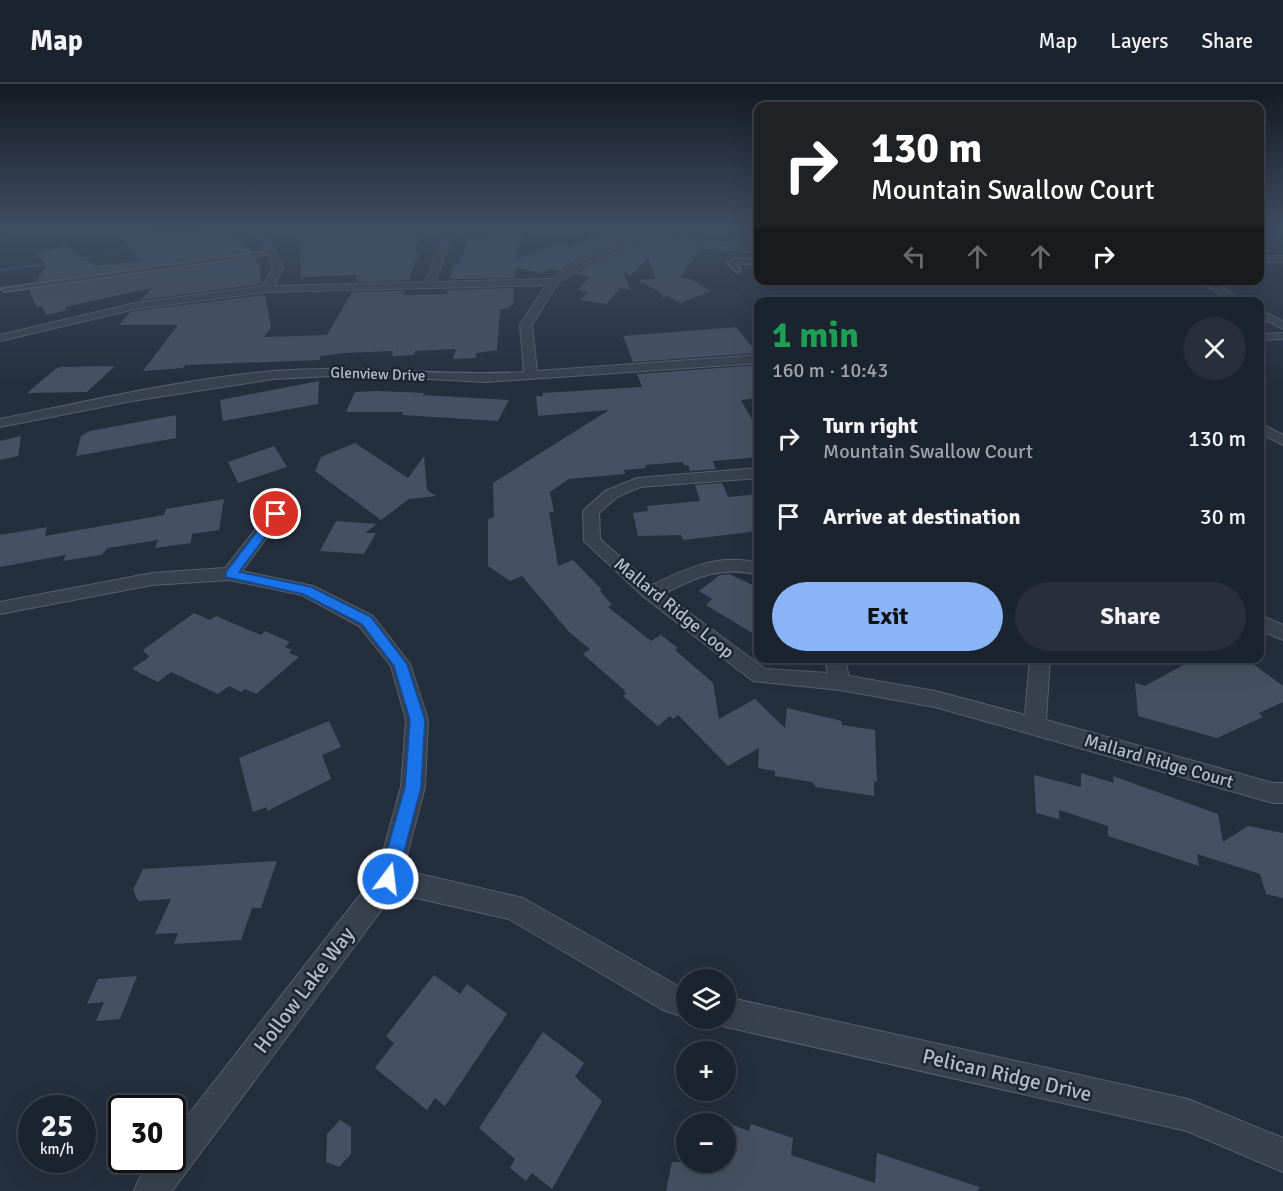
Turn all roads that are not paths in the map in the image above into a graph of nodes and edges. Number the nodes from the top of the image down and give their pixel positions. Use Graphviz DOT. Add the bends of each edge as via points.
graph roads {
  1 [pos="74,279"];
  2 [pos="272,279"];
  3 [pos="431,279"];
  4 [pos="558,279"];
  5 [pos="553,282"];
  6 [pos="429,284"];
  7 [pos="1211,285"];
  8 [pos="5,288"];
  9 [pos="267,289"];
  10 [pos="1232,297"];
  11 [pos="1264,315"];
  12 [pos="1283,326"];
  13 [pos="1283,336"];
  14 [pos="1264,337"];
  15 [pos="0,338"];
  16 [pos="754,359"];
  17 [pos="531,375"];
  18 [pos="0,423"];
  19 [pos="1264,429"];
  20 [pos="1283,441"];
  21 [pos="754,472"];
  22 [pos="276,514"];
  23 [pos="754,567"];
  24 [pos="230,574"];
  25 [pos="650,593"];
  26 [pos="0,608"];
  27 [pos="1264,624"];
  28 [pos="1283,633"];
  29 [pos="835,663"];
  30 [pos="1040,663"];
  31 [pos="840,682"];
  32 [pos="1035,726"];
  33 [pos="1283,793"];
  34 [pos="388,879"];
  35 [pos="676,1000"];
  36 [pos="736,1013"];
  37 [pos="1283,1155"];
  38 [pos="151,1191"];
  1 -- 8 [label="lane"];
  2 -- 9 [label="street"];
  3 -- 6 [label="street"];
  4 -- 5 [label="street"];
  5 -- 6 [label="street"];
  5 -- 17 [label="street" via="526,325"];
  6 -- 9 [label="street"];
  7 -- 10 [label="street"];
  9 -- 15 [label="street" via="135,306"];
  11 -- 12 [label="street"];
  13 -- 14 [label="street"];
  16 -- 17 [label="street, Glenview Drive"];
  17 -- 18 [label="street, Glenview Drive" via="486,378 353,371 273,375"];
  19 -- 20 [label="street"];
  21 -- 25 [label="street, Mallard Ridge Loop" via="637,483 611,494 591,512 592,541"];
  22 -- 24 [label="street"];
  23 -- 25 [label="street" via="718,565 695,570"];
  24 -- 26 [label="street, Hollow Lake Way" via="152,579"];
  24 -- 34 [label="street, Hollow Lake Way" via="306,590 366,621 400,664 417,720 413,787"];
  25 -- 31 [label="street, Mallard Ridge Loop" via="760,676"];
  27 -- 28 [label="street"];
  29 -- 31 [label="street"];
  30 -- 32 [label="street"];
  31 -- 32 [label="street, Mallard Ridge Loop" via="935,699"];
  32 -- 33 [label="street, Mallard Ridge Court"];
  34 -- 35 [label="street" via="514,907"];
  34 -- 38 [label="street, Hollow Lake Way"];
  36 -- 37 [label="street, Pelican Ridge Drive" via="1188,1115"];
}
